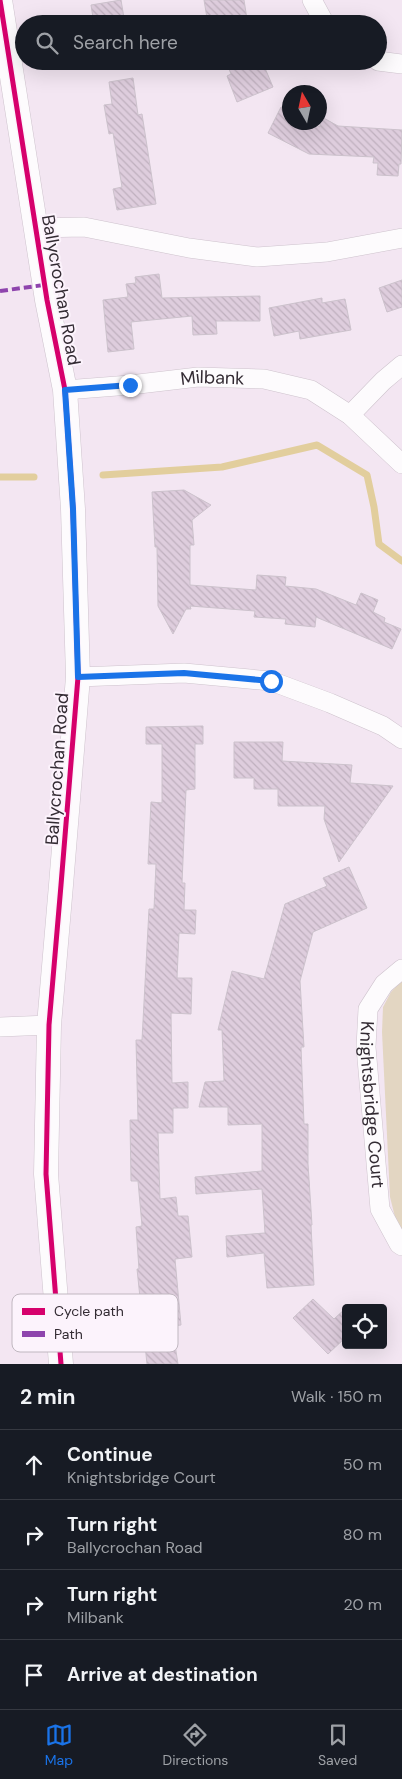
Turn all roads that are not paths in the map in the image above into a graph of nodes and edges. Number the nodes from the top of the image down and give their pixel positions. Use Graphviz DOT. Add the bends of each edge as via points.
graph roads {
  1 [pos="0,0"];
  2 [pos="312,0"];
  3 [pos="320,15"];
  4 [pos="387,62"];
  5 [pos="402,64"];
  6 [pos="35,228"];
  7 [pos="402,238"];
  8 [pos="402,366"];
  9 [pos="65,390"];
  10 [pos="350,415"];
  11 [pos="402,464"];
  12 [pos="78,677"];
  13 [pos="402,738"];
  14 [pos="402,969"];
  15 [pos="48,1025"];
  16 [pos="0,1027"];
  17 [pos="402,1246"];
  18 [pos="55,1294"];
  1 -- 6 [label="street, Ballycrochan Road"];
  2 -- 3 [label="street"];
  4 -- 5 [label="street"];
  6 -- 7 [label="street" via="84,227 189,248 257,257 327,252"];
  6 -- 9 [label="street, Ballycrochan Road"];
  8 -- 10 [label="street"];
  9 -- 10 [label="street, Milbank" via="198,377 264,379 311,390"];
  9 -- 12 [label="street, Ballycrochan Road" via="73,509"];
  10 -- 11 [label="street, Milbank"];
  12 -- 13 [label="street" via="184,673 271,681 357,714"];
  12 -- 15 [label="street, Ballycrochan Road"];
  14 -- 17 [label="street, Knightsbridge Court" via="384,984 368,1009 366,1047 380,1209"];
  15 -- 16 [label="street"];
  15 -- 18 [label="street, Ballycrochan Road" via="46,1174"];
}
